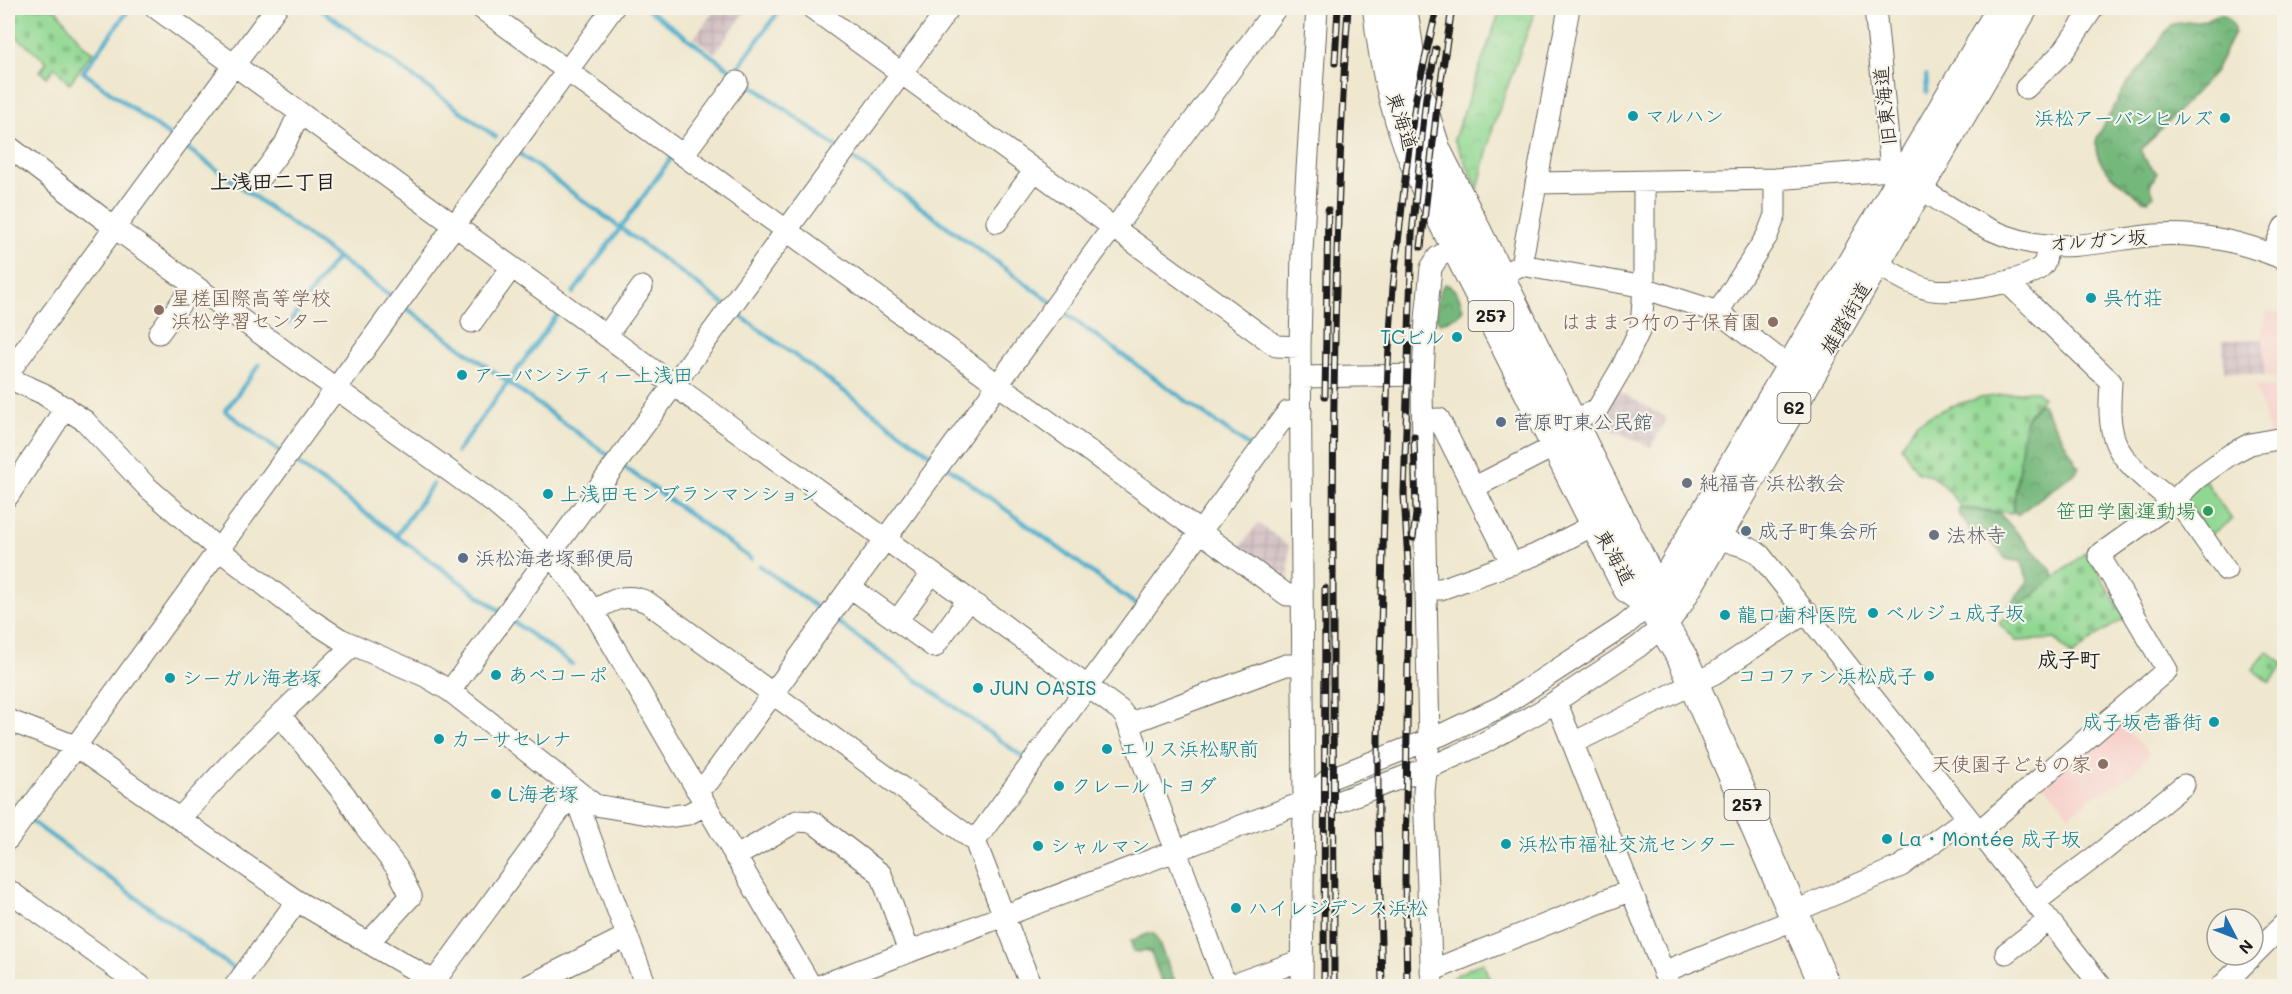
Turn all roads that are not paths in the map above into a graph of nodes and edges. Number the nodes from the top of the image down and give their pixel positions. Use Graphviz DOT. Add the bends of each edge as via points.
graph roads {
  1 [pos="156,8"];
  2 [pos="276,8"];
  3 [pos="481,8"];
  4 [pos="613,8"];
  5 [pos="812,8"];
  6 [pos="949,8"];
  7 [pos="1276,8"];
  8 [pos="1317,8"];
  9 [pos="1378,8"];
  10 [pos="1402,8"];
  11 [pos="1569,8"];
  12 [pos="1875,8"];
  13 [pos="2000,8"];
  14 [pos="2025,8"];
  15 [pos="2093,8"];
  16 [pos="234,64"];
  17 [pos="567,70"];
  18 [pos="902,73"];
  19 [pos="737,82"];
  20 [pos="2026,88"];
  21 [pos="301,114"];
  22 [pos="8,146"];
  23 [pos="683,155"];
  24 [pos="1035,170"];
  25 [pos="1775,178"];
  26 [pos="1904,178"];
  27 [pos="259,179"];
  28 [pos="1644,182"];
  29 [pos="1536,183"];
  30 [pos="997,222"];
  31 [pos="454,225"];
  32 [pos="2284,227"];
  33 [pos="115,228"];
  34 [pos="1114,228"];
  35 [pos="786,230"];
  36 [pos="2047,245"];
  37 [pos="1456,246"];
  38 [pos="2278,256"];
  39 [pos="1878,264"];
  40 [pos="512,267"];
  41 [pos="1510,271"];
  42 [pos="2010,280"];
  43 [pos="194,285"];
  44 [pos="642,287"];
  45 [pos="1644,288"];
  46 [pos="1718,312"];
  47 [pos="472,322"];
  48 [pos="159,333"];
  49 [pos="606,336"];
  50 [pos="1300,346"];
  51 [pos="1790,365"];
  52 [pos="8,373"];
  53 [pos="1423,375"];
  54 [pos="1300,377"];
  55 [pos="8,378"];
  56 [pos="998,384"];
  57 [pos="674,385"];
  58 [pos="335,388"];
  59 [pos="66,406"];
  60 [pos="1300,412"];
  61 [pos="1423,420"];
  62 [pos="1564,434"];
  63 [pos="2284,438"];
  64 [pos="1473,488"];
  65 [pos="8,496"];
  66 [pos="2174,500"];
  67 [pos="1596,524"];
  68 [pos="1200,532"];
  69 [pos="1718,537"];
  70 [pos="885,539"];
  71 [pos="219,549"];
  72 [pos="550,555"];
  73 [pos="1512,564"];
  74 [pos="2226,570"];
  75 [pos="932,573"];
  76 [pos="850,587"];
  77 [pos="1426,589"];
  78 [pos="1302,595"];
  79 [pos="968,600"];
  80 [pos="593,611"];
  81 [pos="1807,612"];
  82 [pos="1656,615"];
  83 [pos="897,621"];
  84 [pos="351,644"];
  85 [pos="1303,665"];
  86 [pos="1694,683"];
  87 [pos="1088,687"];
  88 [pos="450,691"];
  89 [pos="772,694"];
  90 [pos="1556,701"];
  91 [pos="280,715"];
  92 [pos="8,720"];
  93 [pos="1128,724"];
  94 [pos="1429,741"];
  95 [pos="1573,743"];
  96 [pos="75,746"];
  97 [pos="1426,768"];
  98 [pos="2184,785"];
  99 [pos="575,789"];
  100 [pos="701,797"];
  101 [pos="1304,802"];
  102 [pos="179,819"];
  103 [pos="1972,825"];
  104 [pos="8,839"];
  105 [pos="975,841"];
  106 [pos="1177,850"];
  107 [pos="735,857"];
  108 [pos="8,890"];
  109 [pos="1631,890"];
  110 [pos="297,902"];
  111 [pos="2035,902"];
  112 [pos="1005,916"];
  113 [pos="1795,916"];
  114 [pos="2049,920"];
  115 [pos="2281,934"];
  116 [pos="627,936"];
  117 [pos="368,943"];
  118 [pos="909,952"];
  119 [pos="2006,952"];
  120 [pos="1302,960"];
  121 [pos="1432,979"];
  122 [pos="1666,979"];
  123 [pos="436,985"];
  124 [pos="141,987"];
  125 [pos="235,987"];
  126 [pos="528,987"];
  127 [pos="646,987"];
  128 [pos="811,987"];
  129 [pos="819,987"];
  130 [pos="1031,987"];
  131 [pos="1227,987"];
  132 [pos="1302,987"];
  133 [pos="1825,987"];
  134 [pos="2101,987"];
  135 [pos="2222,987"];
  1 -- 16 [label="street"];
  2 -- 16 [label="street"];
  3 -- 17 [label="street"];
  4 -- 17 [label="street"];
  5 -- 18 [label="street"];
  6 -- 18 [label="street"];
  7 -- 34 [label="street"];
  8 -- 50 [label="street"];
  9 -- 37 [label="highway, 東海道 / 257" via="1399,119"];
  10 -- 41 [label="highway, 東海道 / 257" via="1413,80 1427,128 1446,174"];
  11 -- 29 [label="street"];
  12 -- 26 [label="street, 旧東海道"];
  13 -- 26 [label="main road, 雄踏街道 / 62"];
  14 -- 26 [label="main road, 雄踏街道 / 62"];
  15 -- 20 [label="street" via="2058,58"];
  16 -- 21 [label="street"];
  16 -- 33 [label="street"];
  17 -- 23 [label="street"];
  17 -- 31 [label="street"];
  18 -- 24 [label="street"];
  18 -- 35 [label="street"];
  19 -- 23 [label="street"];
  21 -- 27 [label="street"];
  21 -- 31 [label="street"];
  22 -- 33 [label="street"];
  23 -- 35 [label="street"];
  24 -- 30 [label="street"];
  24 -- 34 [label="street"];
  25 -- 26 [label="street"];
  25 -- 28 [label="street"];
  25 -- 46 [label="street" via="1775,215 1767,236"];
  26 -- 36 [label="street, オルガン坂" via="1988,229"];
  26 -- 39 [label="main road, 雄踏街道 / 62"];
  26 -- 51 [label="main road, 雄踏街道 / 62"];
  28 -- 29 [label="street"];
  28 -- 45 [label="street"];
  29 -- 41 [label="street"];
  31 -- 40 [label="street"];
  31 -- 58 [label="street"];
  32 -- 38 [label="street"];
  33 -- 43 [label="street"];
  33 -- 52 [label="street"];
  34 -- 50 [label="street" via="1276,346"];
  34 -- 56 [label="street"];
  35 -- 56 [label="street"];
  35 -- 57 [label="street"];
  36 -- 38 [label="street, オルガン坂" via="2187,235 2235,241"];
  36 -- 42 [label="street" via="2041,267"];
  37 -- 53 [label="street" via="1438,257 1431,268"];
  37 -- 62 [label="highway, 東海道 / 257"];
  39 -- 42 [label="street" via="1928,290 1971,289"];
  39 -- 69 [label="main road, 雄踏街道 / 62"];
  40 -- 47 [label="street"];
  40 -- 49 [label="street"];
  41 -- 45 [label="street"];
  41 -- 62 [label="highway, 東海道 / 257"];
  42 -- 66 [label="street" via="2014,289 2111,381 2110,420 2118,449 2143,477"];
  43 -- 48 [label="street"];
  43 -- 58 [label="street"];
  44 -- 49 [label="street"];
  45 -- 46 [label="street"];
  45 -- 62 [label="street" via="1641,327 1622,367 1598,408"];
  46 -- 51 [label="street"];
  49 -- 57 [label="street"];
  50 -- 54 [label="street"];
  51 -- 82 [label="main road, 雄踏街道 / 62"];
  53 -- 54 [label="street"];
  53 -- 61 [label="street"];
  54 -- 60 [label="street"];
  55 -- 59 [label="street"];
  56 -- 68 [label="street"];
  56 -- 70 [label="street"];
  57 -- 70 [label="street"];
  57 -- 72 [label="street"];
  58 -- 71 [label="street"];
  58 -- 72 [label="street" via="495,504"];
  59 -- 65 [label="street"];
  59 -- 71 [label="street" via="104,439 147,487"];
  60 -- 68 [label="street" via="1288,412"];
  60 -- 78 [label="street"];
  61 -- 64 [label="street" via="1439,419"];
  61 -- 77 [label="street"];
  62 -- 64 [label="street"];
  62 -- 67 [label="highway, 東海道 / 257"];
  62 -- 82 [label="highway, 東海道 / 257" via="1649,577"];
  63 -- 66 [label="street" via="2240,448"];
  64 -- 73 [label="street"];
  66 -- 74 [label="street"];
  66 -- 103 [label="street" via="2098,555 2167,670"];
  67 -- 73 [label="street"];
  67 -- 82 [label="highway, 東海道 / 257" via="1628,588"];
  68 -- 78 [label="street" via="1287,595"];
  68 -- 87 [label="street"];
  69 -- 81 [label="street" via="1756,551"];
  69 -- 82 [label="main road, 雄踏街道 / 62" via="1680,603"];
  70 -- 75 [label="street"];
  70 -- 76 [label="street"];
  71 -- 84 [label="street" via="306,618"];
  71 -- 96 [label="street"];
  72 -- 80 [label="street"];
  72 -- 88 [label="street"];
  73 -- 77 [label="street" via="1441,589"];
  75 -- 79 [label="street"];
  75 -- 83 [label="street"];
  76 -- 83 [label="street"];
  76 -- 89 [label="street"];
  77 -- 94 [label="street"];
  78 -- 85 [label="street"];
  79 -- 83 [label="street" via="933,647"];
  79 -- 87 [label="street"];
  80 -- 89 [label="street" via="619,598 639,598"];
  80 -- 100 [label="street"];
  81 -- 86 [label="street"];
  81 -- 103 [label="street"];
  82 -- 86 [label="highway, 東海道 / 257"];
  82 -- 90 [label="street" via="1638,646"];
  82 -- 94 [label="street" via="1624,626 1528,690"];
  84 -- 88 [label="street"];
  84 -- 91 [label="street"];
  85 -- 93 [label="street" via="1286,665"];
  85 -- 101 [label="street"];
  86 -- 95 [label="street"];
  86 -- 113 [label="highway, 東海道 / 257"];
  87 -- 93 [label="street" via="1120,710"];
  87 -- 105 [label="street"];
  88 -- 99 [label="street"];
  89 -- 100 [label="street"];
  89 -- 105 [label="street"];
  90 -- 95 [label="street"];
  90 -- 97 [label="street" via="1497,736"];
  91 -- 102 [label="street"];
  91 -- 117 [label="street" via="345,795 397,868 411,896"];
  92 -- 96 [label="street"];
  93 -- 106 [label="street"];
  94 -- 97 [label="street"];
  94 -- 101 [label="street" via="1329,779"];
  95 -- 109 [label="street"];
  96 -- 102 [label="street"];
  96 -- 104 [label="street"];
  97 -- 101 [label="street" via="1337,802"];
  97 -- 121 [label="street"];
  98 -- 111 [label="street"];
  99 -- 100 [label="street" via="595,805 666,817 688,814"];
  99 -- 116 [label="street"];
  99 -- 123 [label="street"];
  100 -- 107 [label="street"];
  101 -- 106 [label="street"];
  101 -- 120 [label="street"];
  102 -- 110 [label="street"];
  103 -- 111 [label="street"];
  103 -- 113 [label="street" via="1901,866"];
  105 -- 112 [label="street"];
  106 -- 112 [label="street"];
  106 -- 131 [label="street"];
  107 -- 118 [label="street" via="797,821 813,822 881,874"];
  107 -- 128 [label="street"];
  108 -- 124 [label="street"];
  109 -- 121 [label="street"];
  109 -- 122 [label="street"];
  110 -- 117 [label="street"];
  110 -- 125 [label="street"];
  111 -- 114 [label="street"];
  112 -- 118 [label="street"];
  112 -- 130 [label="street"];
  113 -- 122 [label="street"];
  113 -- 133 [label="highway, 東海道 / 257"];
  114 -- 119 [label="street"];
  114 -- 134 [label="street"];
  115 -- 135 [label="street"];
  116 -- 126 [label="street"];
  116 -- 127 [label="street"];
  117 -- 123 [label="street"];
  118 -- 129 [label="street"];
  120 -- 131 [label="street"];
  120 -- 132 [label="street"];
}
